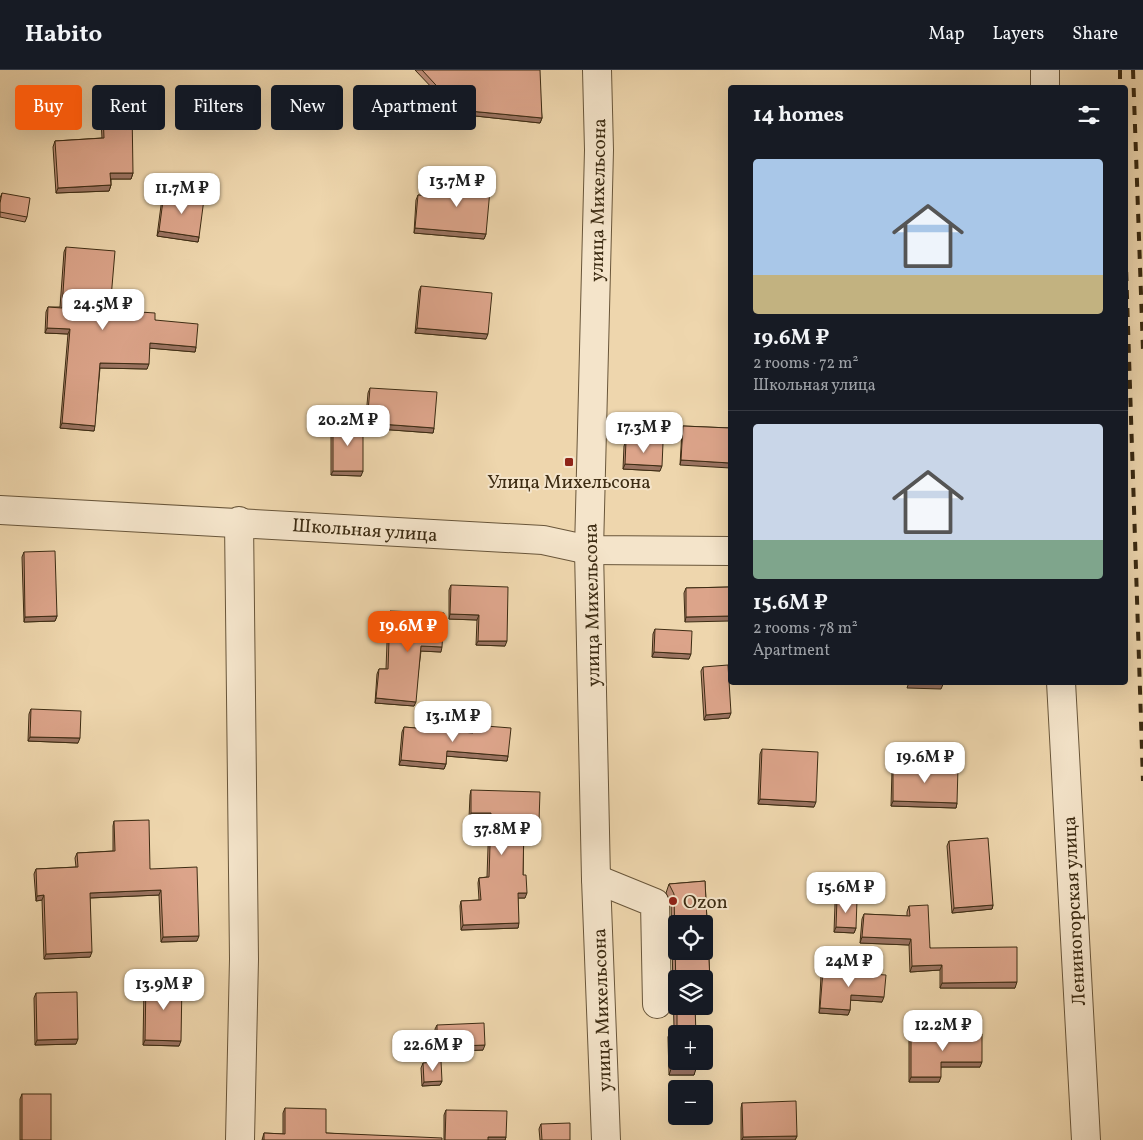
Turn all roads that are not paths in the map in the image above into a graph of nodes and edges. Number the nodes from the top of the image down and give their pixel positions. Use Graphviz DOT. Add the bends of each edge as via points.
graph roads {
  1 [pos="598,70"];
  2 [pos="1045,70"];
  3 [pos="1045,85"];
  4 [pos="0,510"];
  5 [pos="239,521"];
  6 [pos="589,550"];
  7 [pos="728,552"];
  8 [pos="1061,685"];
  9 [pos="596,879"];
  10 [pos="657,1004"];
  11 [pos="240,1140"];
  12 [pos="606,1140"];
  13 [pos="1086,1140"];
  1 -- 6 [label="street, улица Михельсона"];
  2 -- 3 [label="street"];
  4 -- 5 [label="street, Школьная улица"];
  5 -- 6 [label="street, Школьная улица" via="543,540"];
  5 -- 11 [label="street" via="244,959"];
  6 -- 7 [label="street, Школьная улица"];
  6 -- 9 [label="street, улица Михельсона"];
  8 -- 13 [label="street, Лениногорская улица"];
  9 -- 10 [label="street" via="655,903"];
  9 -- 12 [label="street, улица Михельсона"];
}
